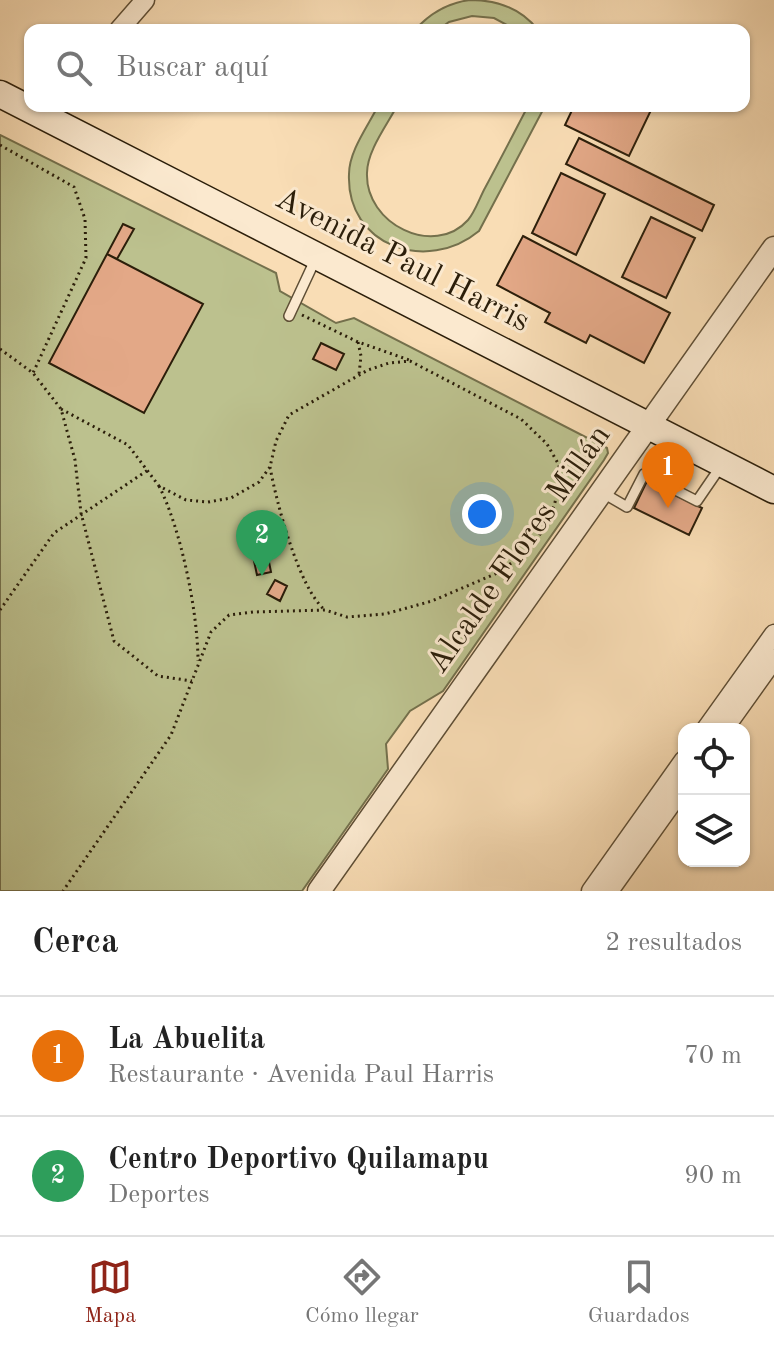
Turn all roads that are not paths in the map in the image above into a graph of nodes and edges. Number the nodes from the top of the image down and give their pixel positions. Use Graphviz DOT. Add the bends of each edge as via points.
graph roads {
  1 [pos="145,0"];
  2 [pos="124,24"];
  3 [pos="0,94"];
  4 [pos="24,102"];
  5 [pos="62,114"];
  6 [pos="774,248"];
  7 [pos="316,256"];
  8 [pos="290,313"];
  9 [pos="647,425"];
  10 [pos="723,464"];
  11 [pos="774,490"];
  12 [pos="600,492"];
  13 [pos="774,634"];
  14 [pos="774,659"];
  15 [pos="710,723"];
  16 [pos="728,723"];
  17 [pos="678,768"];
  18 [pos="678,794"];
  19 [pos="319,891"];
  20 [pos="591,891"];
  21 [pos="609,891"];
  1 -- 2 [label="street"];
  3 -- 4 [label="main road, Avenida Paul Harris"];
  5 -- 7 [label="main road, Avenida Paul Harris"];
  6 -- 9 [label="street, Alcalde Flores Millán"];
  7 -- 8 [label="lane"];
  7 -- 9 [label="main road, Avenida Paul Harris"];
  9 -- 10 [label="main road, Avenida Paul Harris"];
  9 -- 12 [label="street, Alcalde Flores Millán"];
  10 -- 11 [label="main road, Avenida Paul Harris"];
  10 -- 12 [label="lane" via="697,501 644,474 627,507"];
  12 -- 19 [label="street, Alcalde Flores Millán"];
  13 -- 15 [label="street"];
  14 -- 16 [label="street"];
  17 -- 20 [label="street"];
  18 -- 21 [label="street"];
}
